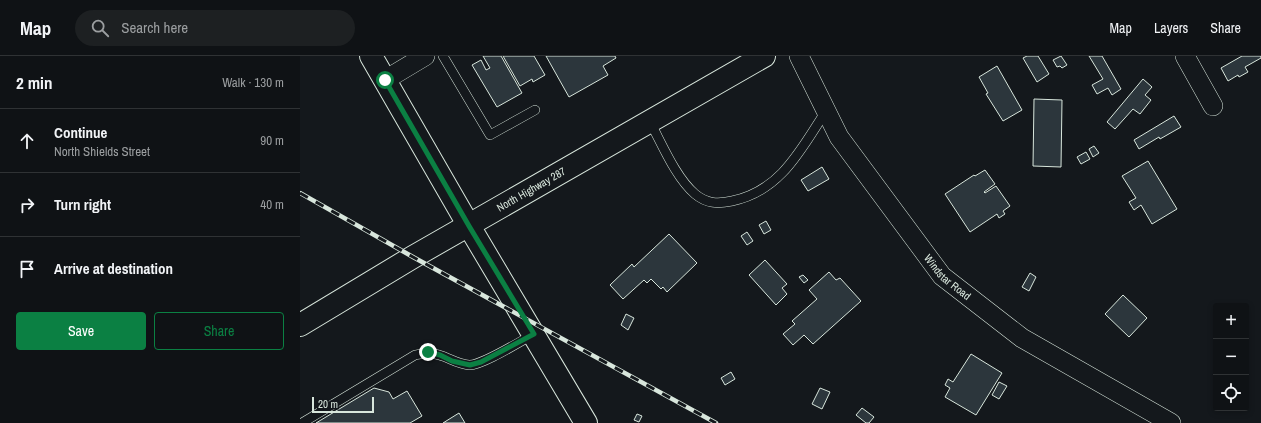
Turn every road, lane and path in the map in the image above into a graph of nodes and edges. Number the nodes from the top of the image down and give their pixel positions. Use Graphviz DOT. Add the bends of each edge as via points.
graph roads {
  1 [pos="371,56"];
  2 [pos="425,56"];
  3 [pos="443,56"];
  4 [pos="764,56"];
  5 [pos="799,56"];
  6 [pos="1185,56"];
  7 [pos="385,80"];
  8 [pos="1213,106"];
  9 [pos="535,110"];
  10 [pos="826,111"];
  11 [pos="650,122"];
  12 [pos="469,226"];
  13 [pos="300,325"];
  14 [pos="534,334"];
  15 [pos="302,423"];
  16 [pos="586,423"];
  17 [pos="1171,423"];
  1 -- 7 [label="main road"];
  2 -- 7 [label="street"];
  3 -- 9 [label="lane" via="490,135"];
  4 -- 11 [label="main road, North Highway 287"];
  5 -- 10 [label="street, Windstar Road"];
  6 -- 8 [label="street"];
  7 -- 12 [label="main road"];
  10 -- 11 [label="lane" via="795,160 774,182 746,198 722,203 708,202 695,194 680,178"];
  10 -- 17 [label="street, Windstar Road" via="839,137 942,276 1022,338"];
  11 -- 12 [label="main road, North Highway 287"];
  12 -- 13 [label="main road, North Highway 287"];
  12 -- 14 [label="main road"];
  14 -- 15 [label="lane" via="481,362 470,365 428,352 415,355"];
  14 -- 16 [label="main road"];
}
